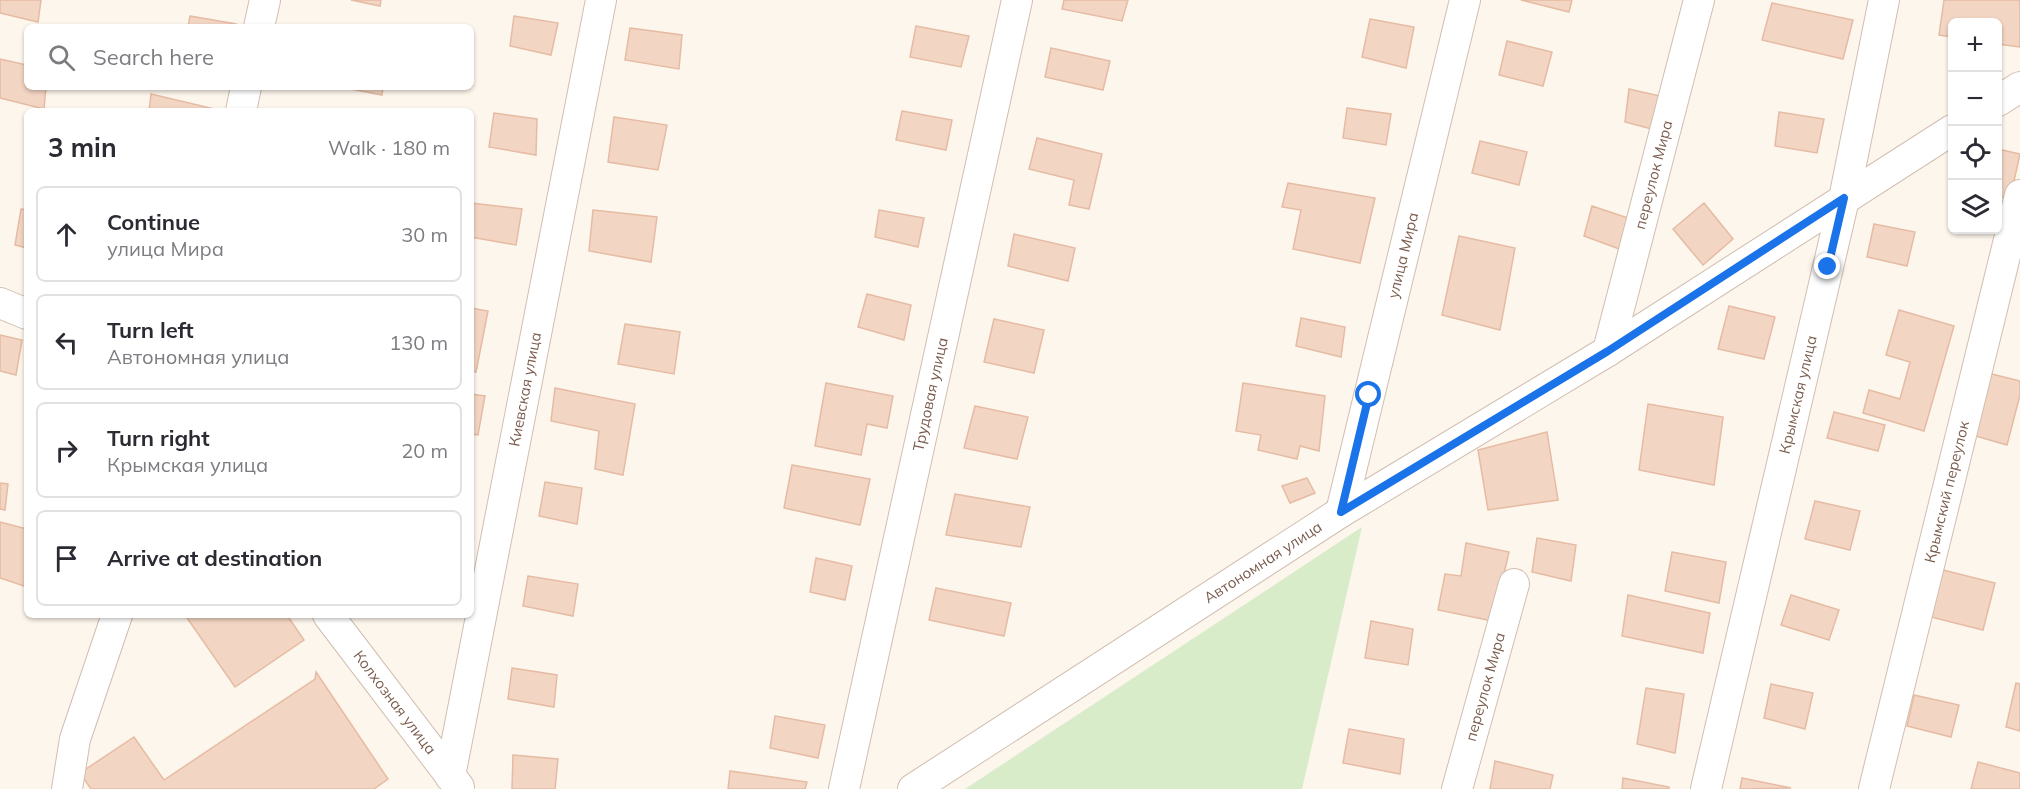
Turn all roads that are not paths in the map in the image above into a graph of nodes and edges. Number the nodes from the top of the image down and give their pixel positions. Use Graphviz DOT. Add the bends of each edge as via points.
graph roads {
  1 [pos="265,0"];
  2 [pos="601,0"];
  3 [pos="1017,0"];
  4 [pos="1465,0"];
  5 [pos="1699,0"];
  6 [pos="1884,0"];
  7 [pos="260,24"];
  8 [pos="2020,87"];
  9 [pos="245,90"];
  10 [pos="2002,98"];
  11 [pos="242,108"];
  12 [pos="1948,133"];
  13 [pos="2020,195"];
  14 [pos="1844,198"];
  15 [pos="0,303"];
  16 [pos="24,313"];
  17 [pos="1608,351"];
  18 [pos="1341,512"];
  19 [pos="1514,584"];
  20 [pos="116,618"];
  21 [pos="330,618"];
  22 [pos="455,783"];
  23 [pos="67,789"];
  24 [pos="844,789"];
  25 [pos="913,789"];
  26 [pos="1457,789"];
  27 [pos="1706,789"];
  28 [pos="1874,789"];
  1 -- 7 [label="street"];
  2 -- 22 [label="street, Киевская улица"];
  3 -- 24 [label="street, Трудовая улица"];
  4 -- 18 [label="street, улица Мира"];
  5 -- 17 [label="street, переулок Мира"];
  6 -- 14 [label="street, Крымская улица"];
  8 -- 10 [label="street"];
  9 -- 11 [label="street"];
  12 -- 14 [label="street, Автономная улица"];
  13 -- 28 [label="street, Крымский переулок"];
  14 -- 17 [label="street, Автономная улица"];
  14 -- 27 [label="street, Крымская улица"];
  15 -- 16 [label="street"];
  17 -- 18 [label="street, Автономная улица"];
  18 -- 25 [label="street, Автономная улица"];
  19 -- 26 [label="street, переулок Мира"];
  20 -- 23 [label="street" via="75,739"];
  21 -- 22 [label="street, Колхозная улица"];
}
